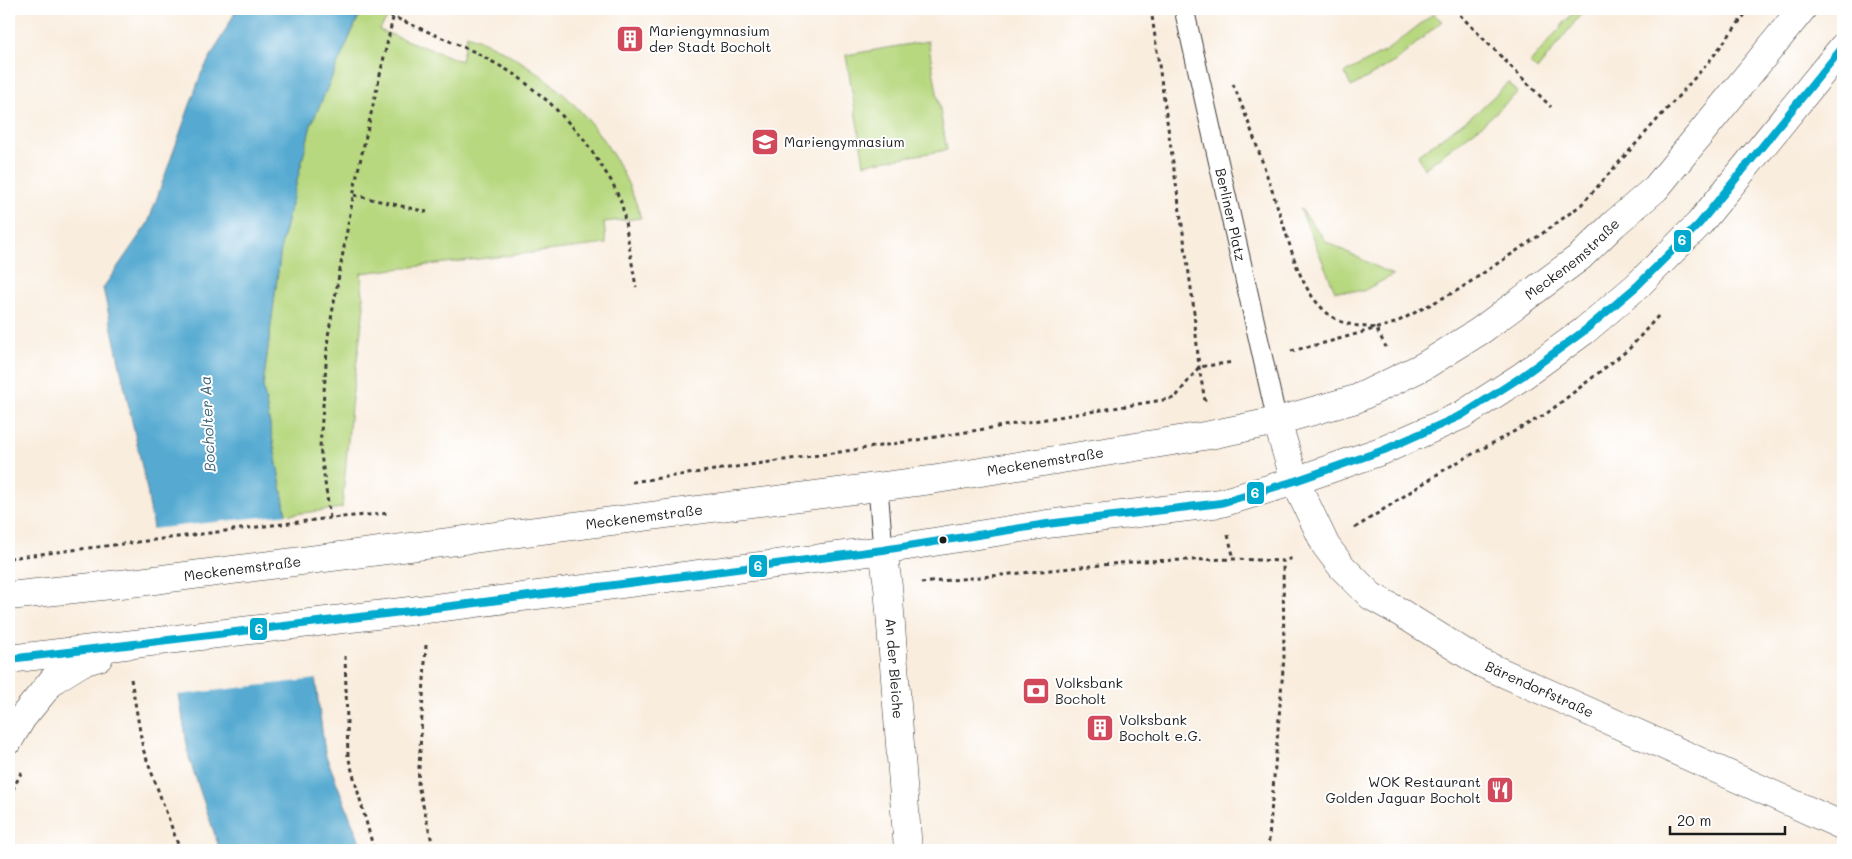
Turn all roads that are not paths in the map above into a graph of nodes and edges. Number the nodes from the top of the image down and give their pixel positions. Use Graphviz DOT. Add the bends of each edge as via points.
graph roads {
  1 [pos="1184,9"];
  2 [pos="1802,9"];
  3 [pos="1843,47"];
  4 [pos="1277,421"];
  5 [pos="1295,481"];
  6 [pos="878,487"];
  7 [pos="884,550"];
  8 [pos="9,596"];
  9 [pos="144,644"];
  10 [pos="9,660"];
  11 [pos="9,740"];
  12 [pos="1843,826"];
  13 [pos="908,850"];
  1 -- 4 [label="lane, Berliner Platz"];
  2 -- 4 [label="main road, Meckenemstraße" via="1656,188 1580,257 1480,331 1424,366 1356,399"];
  3 -- 5 [label="main road" via="1699,224 1637,286 1584,330 1521,377 1462,414 1384,450"];
  4 -- 5 [label="main road"];
  4 -- 6 [label="main road, Meckenemstraße" via="1210,435"];
  5 -- 7 [label="main road" via="1221,503 1048,524"];
  5 -- 12 [label="main road, Bärendorfstraße" via="1326,546 1371,596 1480,663"];
  6 -- 7 [label="lane, An der Bleiche"];
  6 -- 8 [label="main road, Meckenemstraße"];
  7 -- 9 [label="main road"];
  7 -- 13 [label="main road, An der Bleiche"];
  9 -- 10 [label="main road"];
  9 -- 11 [label="main road" via="82,662 53,680 22,718"];
}
